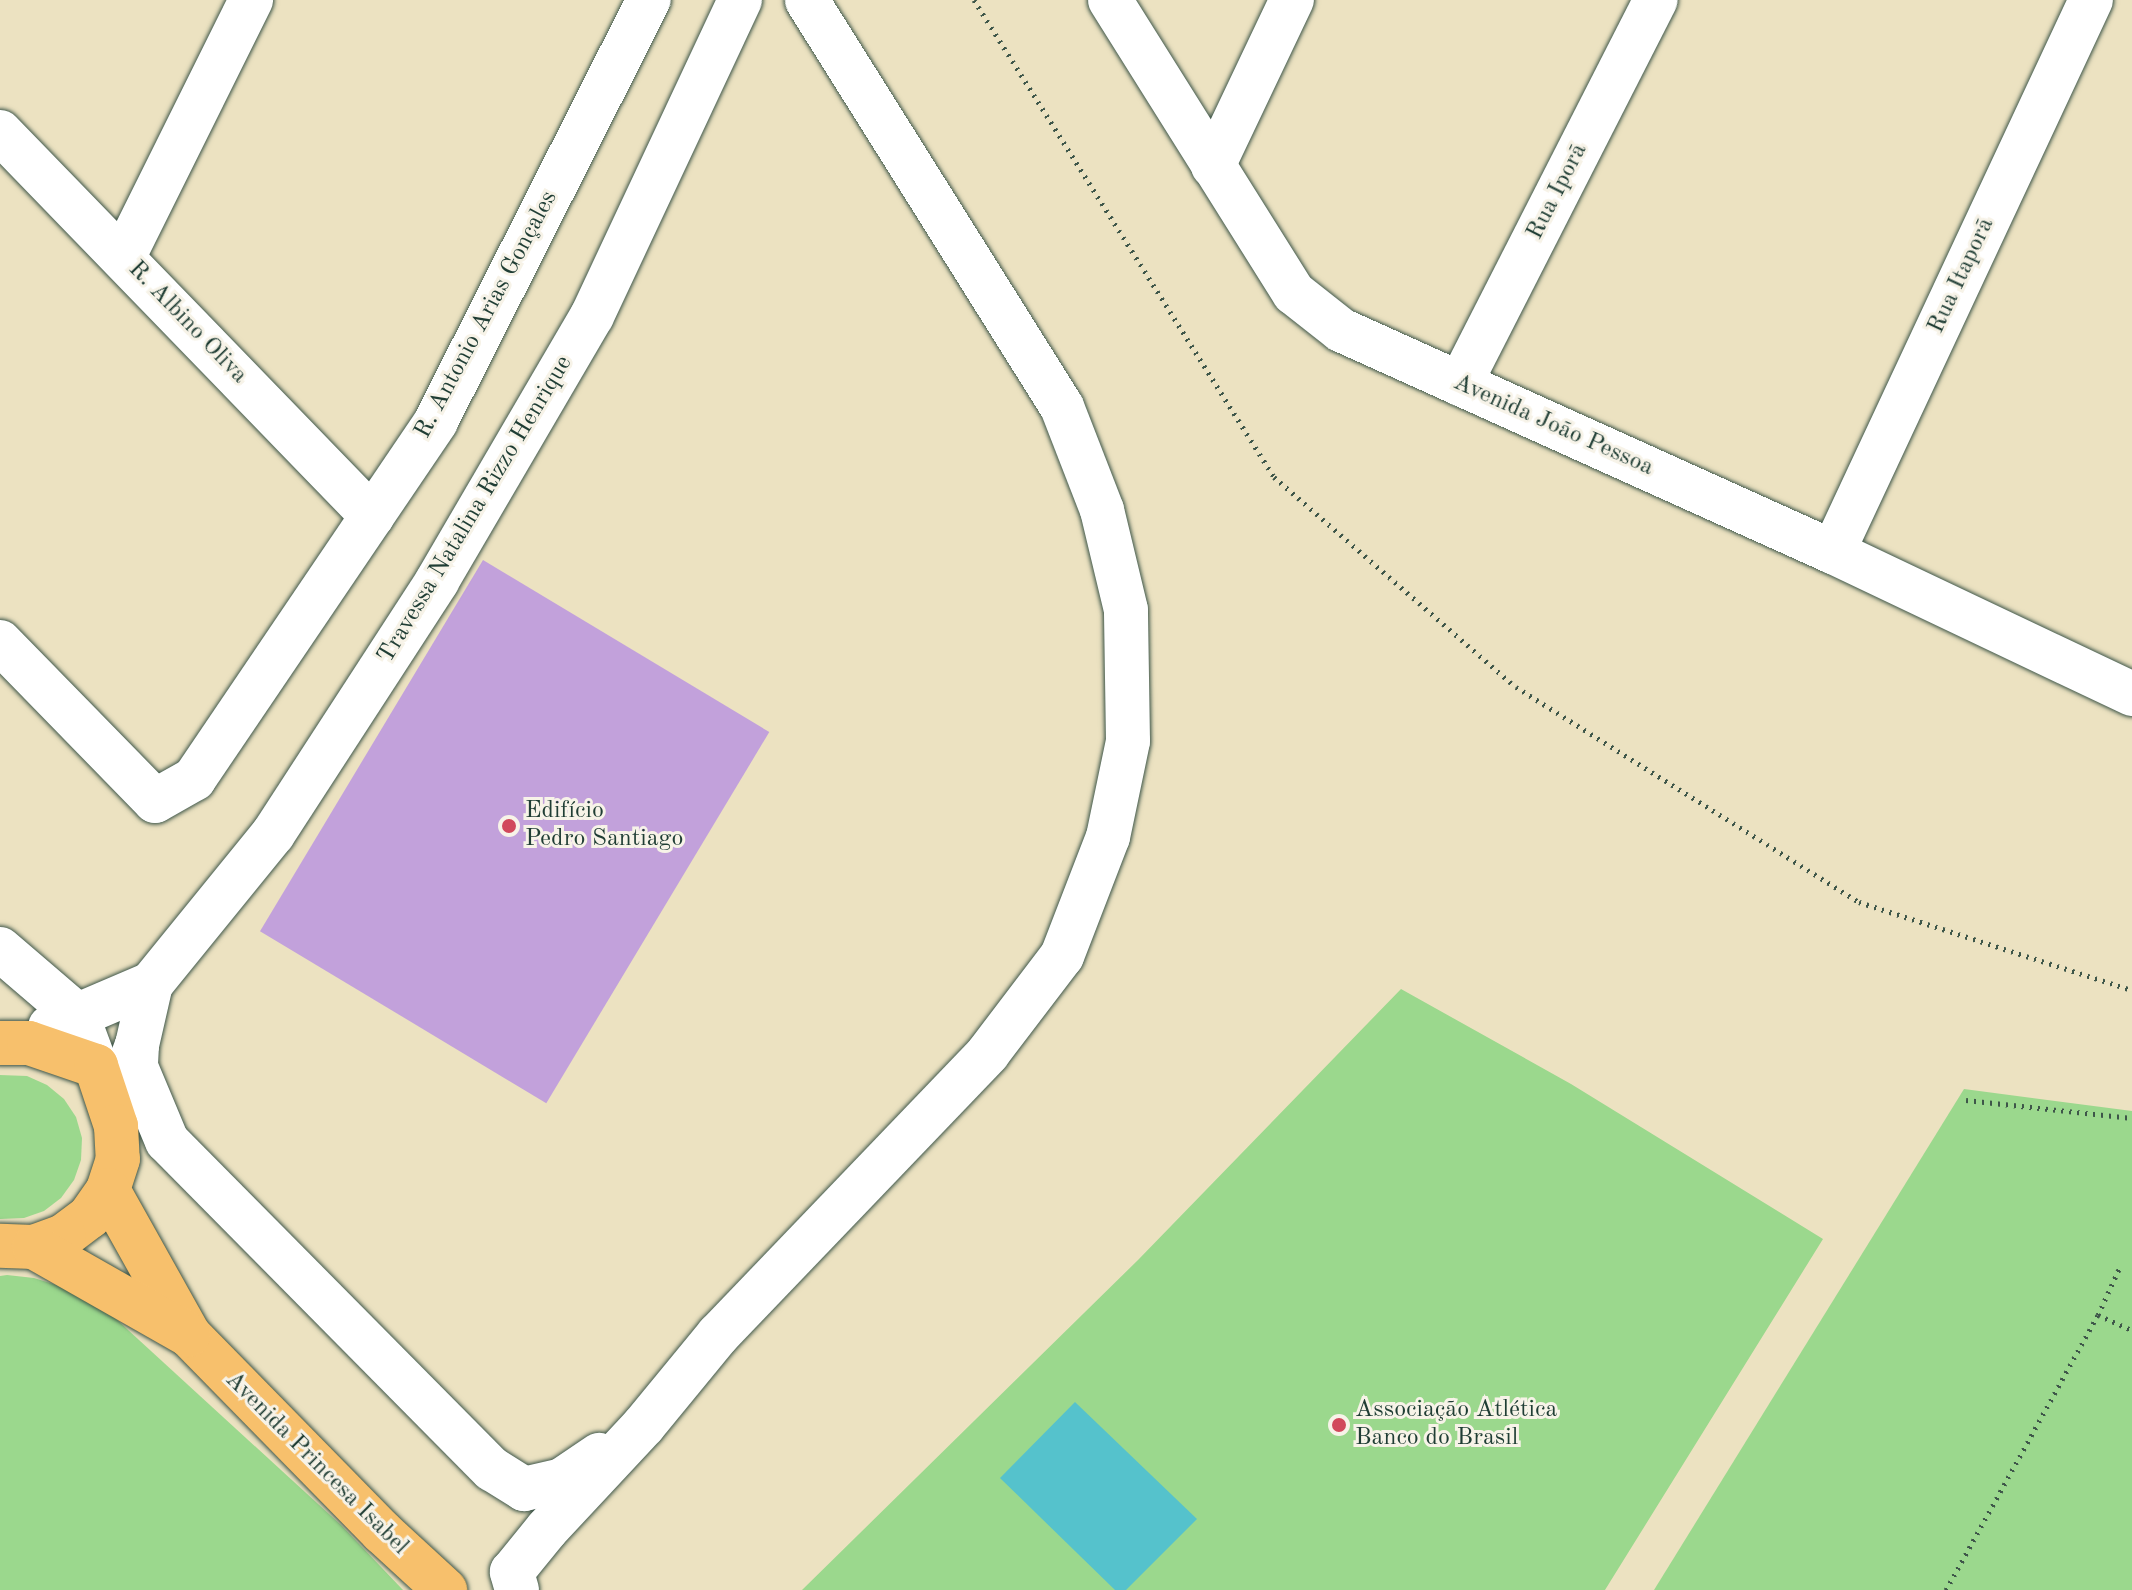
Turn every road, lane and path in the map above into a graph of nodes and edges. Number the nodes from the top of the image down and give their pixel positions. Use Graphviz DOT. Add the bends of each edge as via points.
graph roads {
  1 [pos="251,0"];
  2 [pos="649,0"];
  3 [pos="740,0"];
  4 [pos="807,0"];
  5 [pos="974,0"];
  6 [pos="1110,0"];
  7 [pos="1292,0"];
  8 [pos="1656,0"];
  9 [pos="2091,0"];
  10 [pos="0,132"];
  11 [pos="1213,166"];
  12 [pos="123,258"];
  13 [pos="1460,384"];
  14 [pos="372,516"];
  15 [pos="1833,552"];
  16 [pos="0,642"];
  17 [pos="2132,694"];
  18 [pos="0,949"];
  19 [pos="151,984"];
  20 [pos="2132,990"];
  21 [pos="77,1015"];
  22 [pos="6,1043"];
  23 [pos="137,1045"];
  24 [pos="96,1066"];
  25 [pos="1966,1100"];
  26 [pos="112,1111"];
  27 [pos="2132,1118"];
  28 [pos="108,1190"];
  29 [pos="17,1246"];
  30 [pos="2120,1267"];
  31 [pos="2098,1315"];
  32 [pos="2132,1330"];
  33 [pos="189,1335"];
  34 [pos="644,1425"];
  35 [pos="445,1590"];
  36 [pos="517,1590"];
  37 [pos="1946,1590"];
  1 -- 12 [label="street"];
  2 -- 14 [label="street, R. Antonio Arias Gonçales" via="436,421"];
  3 -- 19 [label="street, Travessa Natalina Rizzo Henrique" via="592,316 437,581 273,834"];
  4 -- 34 [label="street" via="1062,407 1102,510 1126,610 1128,741 1108,837 1062,956 988,1053 718,1335"];
  5 -- 20 [label="path" via="1274,477 1516,687 1859,902"];
  6 -- 11 [label="street, Avenida João Pessoa"];
  7 -- 11 [label="street"];
  8 -- 13 [label="street, Rua Iporã"];
  9 -- 15 [label="street, Rua Itaporã"];
  10 -- 12 [label="street, R. Albino Oliva"];
  11 -- 13 [label="street, Avenida João Pessoa" via="1294,293 1341,330"];
  12 -- 14 [label="street, R. Albino Oliva"];
  13 -- 15 [label="street, Avenida João Pessoa"];
  14 -- 16 [label="street, R. Antonio Arias Gonçales" via="194,779 155,801"];
  15 -- 17 [label="street, Avenida João Pessoa"];
  18 -- 21 [label="street"];
  19 -- 21 [label="street, Travessa Natalina Rizzo Henrique"];
  19 -- 23 [label="street, Travessa Natalina Rizzo Henrique"];
  21 -- 22 [label="street, Travessa Natalina Rizzo Henrique"];
  21 -- 24 [label="street"];
  22 -- 24 [label="main road" via="29,1043"];
  23 -- 26 [label="street, Travessa Natalina Rizzo Henrique"];
  23 -- 34 [label="street" via="136,1067 167,1141 492,1469 524,1489 562,1480"];
  24 -- 26 [label="main road"];
  25 -- 27 [label="path"];
  26 -- 28 [label="main road" via="118,1159"];
  28 -- 29 [label="main road" via="89,1217 64,1236"];
  28 -- 33 [label="main road, Avenida Princesa Isabel"];
  29 -- 33 [label="main road, Avenida Princesa Isabel"];
  30 -- 31 [label="path"];
  31 -- 32 [label="path"];
  31 -- 37 [label="path"];
  33 -- 35 [label="main road, Avenida Princesa Isabel"];
  34 -- 36 [label="street" via="512,1572"];
}
